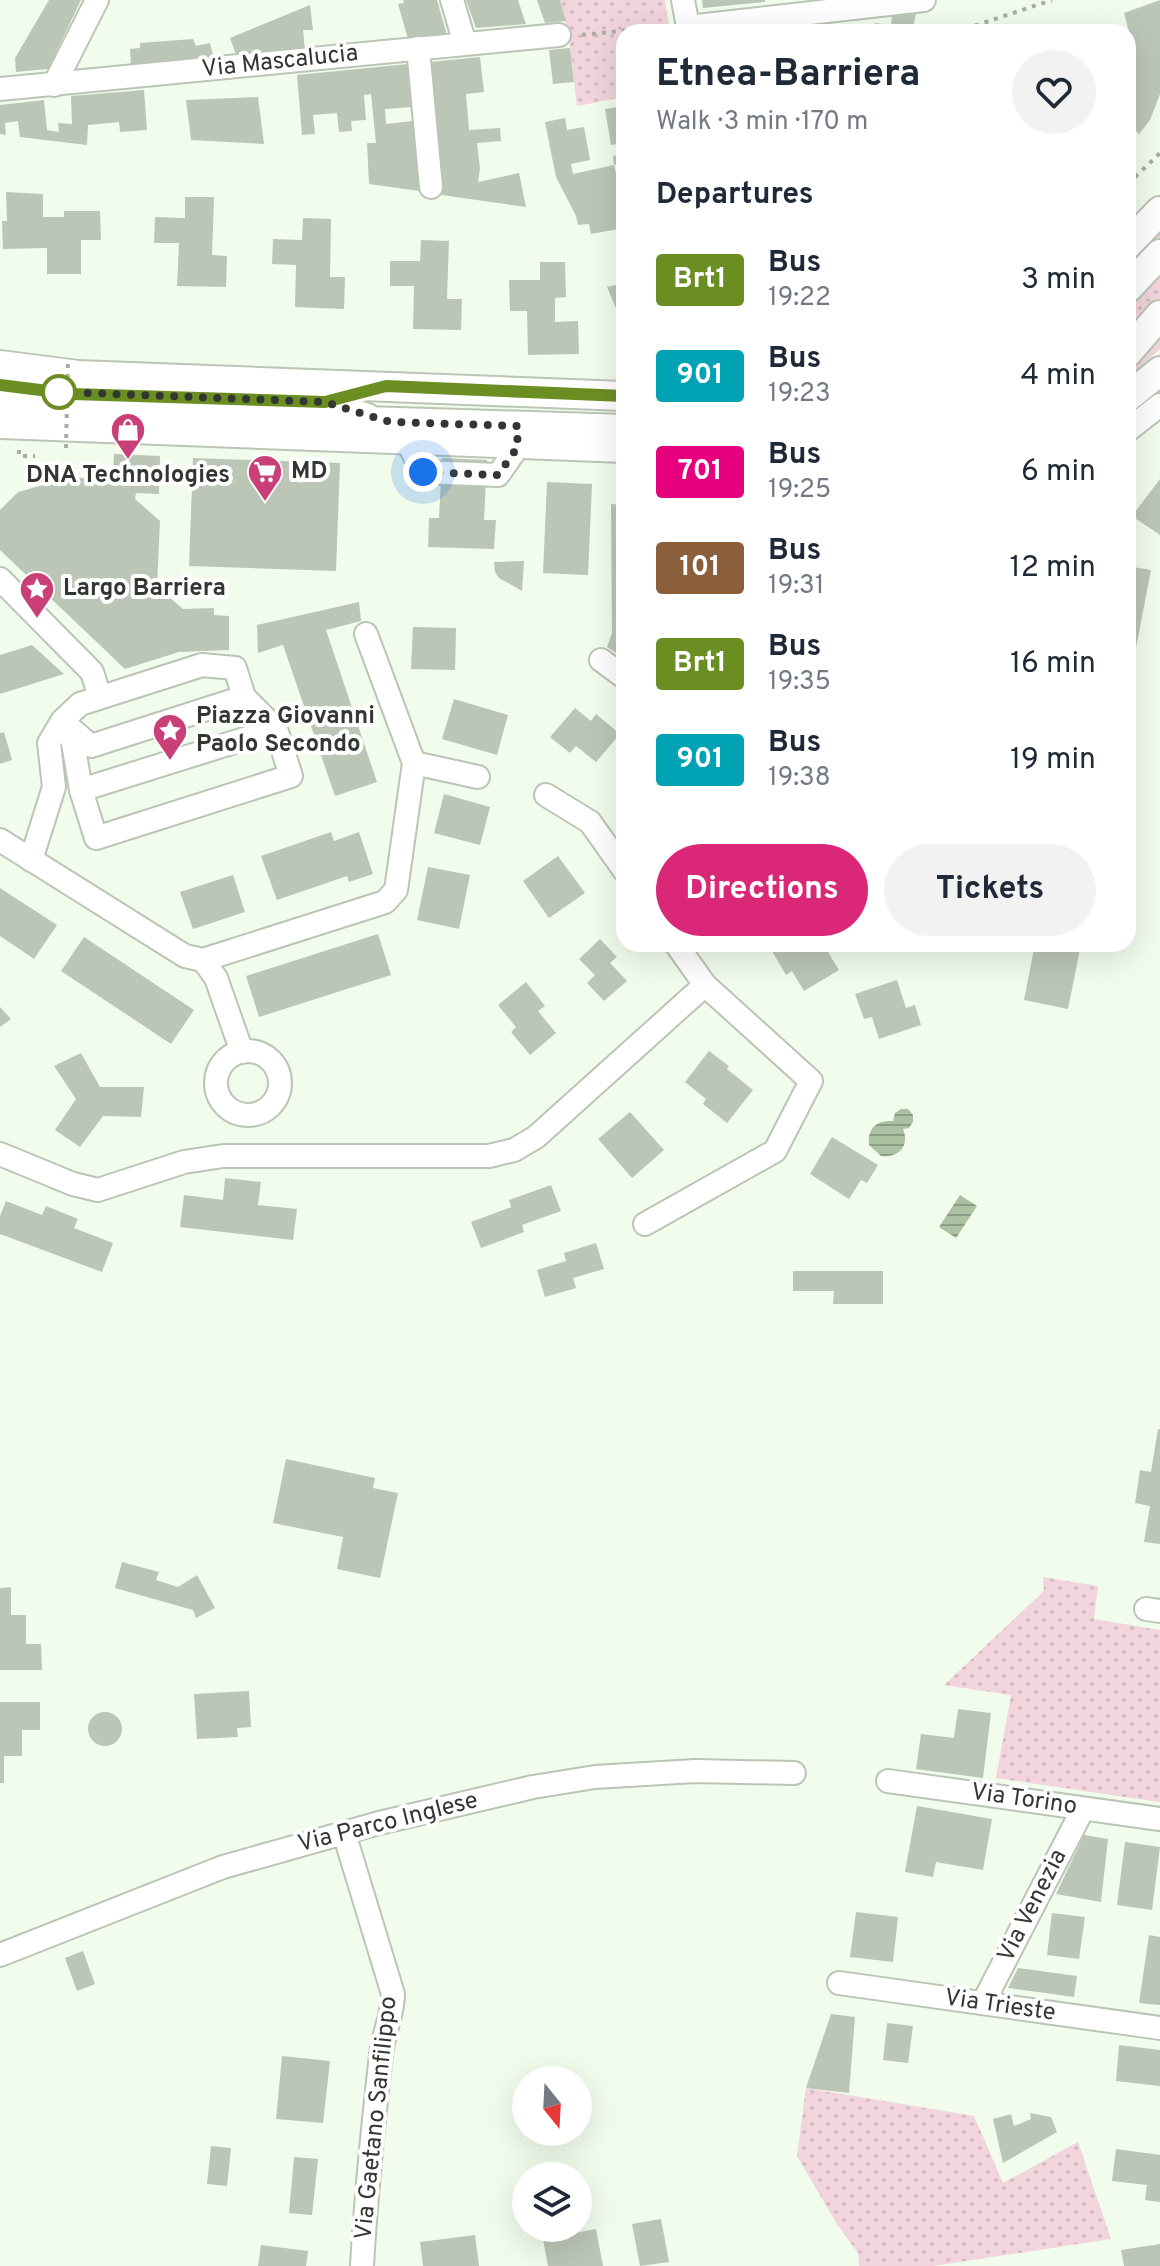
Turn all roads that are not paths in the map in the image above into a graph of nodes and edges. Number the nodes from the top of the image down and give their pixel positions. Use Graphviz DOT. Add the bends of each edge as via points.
graph roads {
  1 [pos="97,0"];
  2 [pos="452,0"];
  3 [pos="683,0"];
  4 [pos="924,0"];
  5 [pos="683,24"];
  6 [pos="717,24"];
  7 [pos="559,35"];
  8 [pos="465,44"];
  9 [pos="418,48"];
  10 [pos="54,85"];
  11 [pos="0,89"];
  12 [pos="431,187"];
  13 [pos="1160,211"];
  14 [pos="1136,236"];
  15 [pos="1160,254"];
  16 [pos="1136,280"];
  17 [pos="1160,315"];
  18 [pos="1136,343"];
  19 [pos="0,365"];
  20 [pos="1160,371"];
  21 [pos="0,385"];
  22 [pos="386,386"];
  23 [pos="1136,390"];
  24 [pos="616,396"];
  25 [pos="325,402"];
  26 [pos="1160,405"];
  27 [pos="0,406"];
  28 [pos="1136,424"];
  29 [pos="0,427"];
  30 [pos="616,430"];
  31 [pos="399,433"];
  32 [pos="518,437"];
  33 [pos="616,450"];
  34 [pos="3,581"];
  35 [pos="366,634"];
  36 [pos="601,660"];
  37 [pos="616,671"];
  38 [pos="100,697"];
  39 [pos="244,697"];
  40 [pos="66,726"];
  41 [pos="276,729"];
  42 [pos="91,746"];
  43 [pos="414,763"];
  44 [pos="478,777"];
  45 [pos="104,783"];
  46 [pos="81,790"];
  47 [pos="546,795"];
  48 [pos="0,840"];
  49 [pos="616,859"];
  50 [pos="31,860"];
  51 [pos="682,952"];
  52 [pos="203,960"];
  53 [pos="705,985"];
  54 [pos="242,1052"];
  55 [pos="0,1154"];
  56 [pos="645,1224"];
  57 [pos="794,1773"];
  58 [pos="888,1781"];
  59 [pos="1083,1809"];
  60 [pos="1160,1819"];
  61 [pos="344,1833"];
  62 [pos="0,1955"];
  63 [pos="839,1983"];
  64 [pos="983,2003"];
  65 [pos="1160,2028"];
  66 [pos="362,2266"];
  1 -- 10 [label="street"];
  2 -- 8 [label="street"];
  3 -- 5 [label="street"];
  4 -- 6 [label="street"];
  7 -- 8 [label="street, Via Mascalucia"];
  8 -- 9 [label="street, Via Mascalucia"];
  9 -- 10 [label="street, Via Mascalucia"];
  9 -- 12 [label="street"];
  10 -- 11 [label="street, Via Mascalucia"];
  13 -- 14 [label="main road"];
  15 -- 16 [label="main road"];
  17 -- 18 [label="main road"];
  19 -- 22 [label="main road" via="78,375"];
  20 -- 23 [label="main road"];
  21 -- 25 [label="street" via="72,394"];
  22 -- 24 [label="main road"];
  22 -- 25 [label="street"];
  25 -- 31 [label="street"];
  26 -- 28 [label="street"];
  27 -- 31 [label="main road"];
  29 -- 31 [label="street"];
  30 -- 32 [label="main road"];
  31 -- 32 [label="main road"];
  31 -- 32 [label="street" via="423,472 498,475"];
  32 -- 33 [label="street"];
  34 -- 38 [label="street" via="92,672"];
  35 -- 43 [label="street"];
  36 -- 37 [label="street"];
  38 -- 39 [label="street" via="202,665 235,668"];
  38 -- 40 [label="street" via="80,704"];
  39 -- 41 [label="street"];
  39 -- 42 [label="street"];
  40 -- 42 [label="street"];
  40 -- 46 [label="street"];
  40 -- 50 [label="street" via="49,743 54,787"];
  41 -- 45 [label="street"];
  41 -- 46 [label="street" via="291,776 96,838"];
  42 -- 45 [label="street"];
  43 -- 44 [label="street"];
  43 -- 52 [label="street" via="396,890 385,902"];
  45 -- 46 [label="street"];
  47 -- 49 [label="street" via="590,822"];
  48 -- 50 [label="street"];
  50 -- 52 [label="street" via="185,956"];
  51 -- 53 [label="street"];
  52 -- 54 [label="street" via="216,978"];
  53 -- 55 [label="street" via="536,1137 489,1156 223,1156 184,1162 98,1190"];
  53 -- 56 [label="street" via="811,1081 775,1151"];
  57 -- 61 [label="street, Via Parco Inglese" via="595,1777"];
  58 -- 59 [label="street, Via Torino"];
  59 -- 60 [label="street, Via Torino"];
  59 -- 64 [label="street, Via Venezia"];
  61 -- 62 [label="street, Via Parco Inglese" via="223,1867"];
  61 -- 66 [label="street, Via Gaetano Sanfilippo" via="393,1994 366,2186"];
  63 -- 64 [label="street, Via Trieste"];
  64 -- 65 [label="street, Via Trieste"];
}
